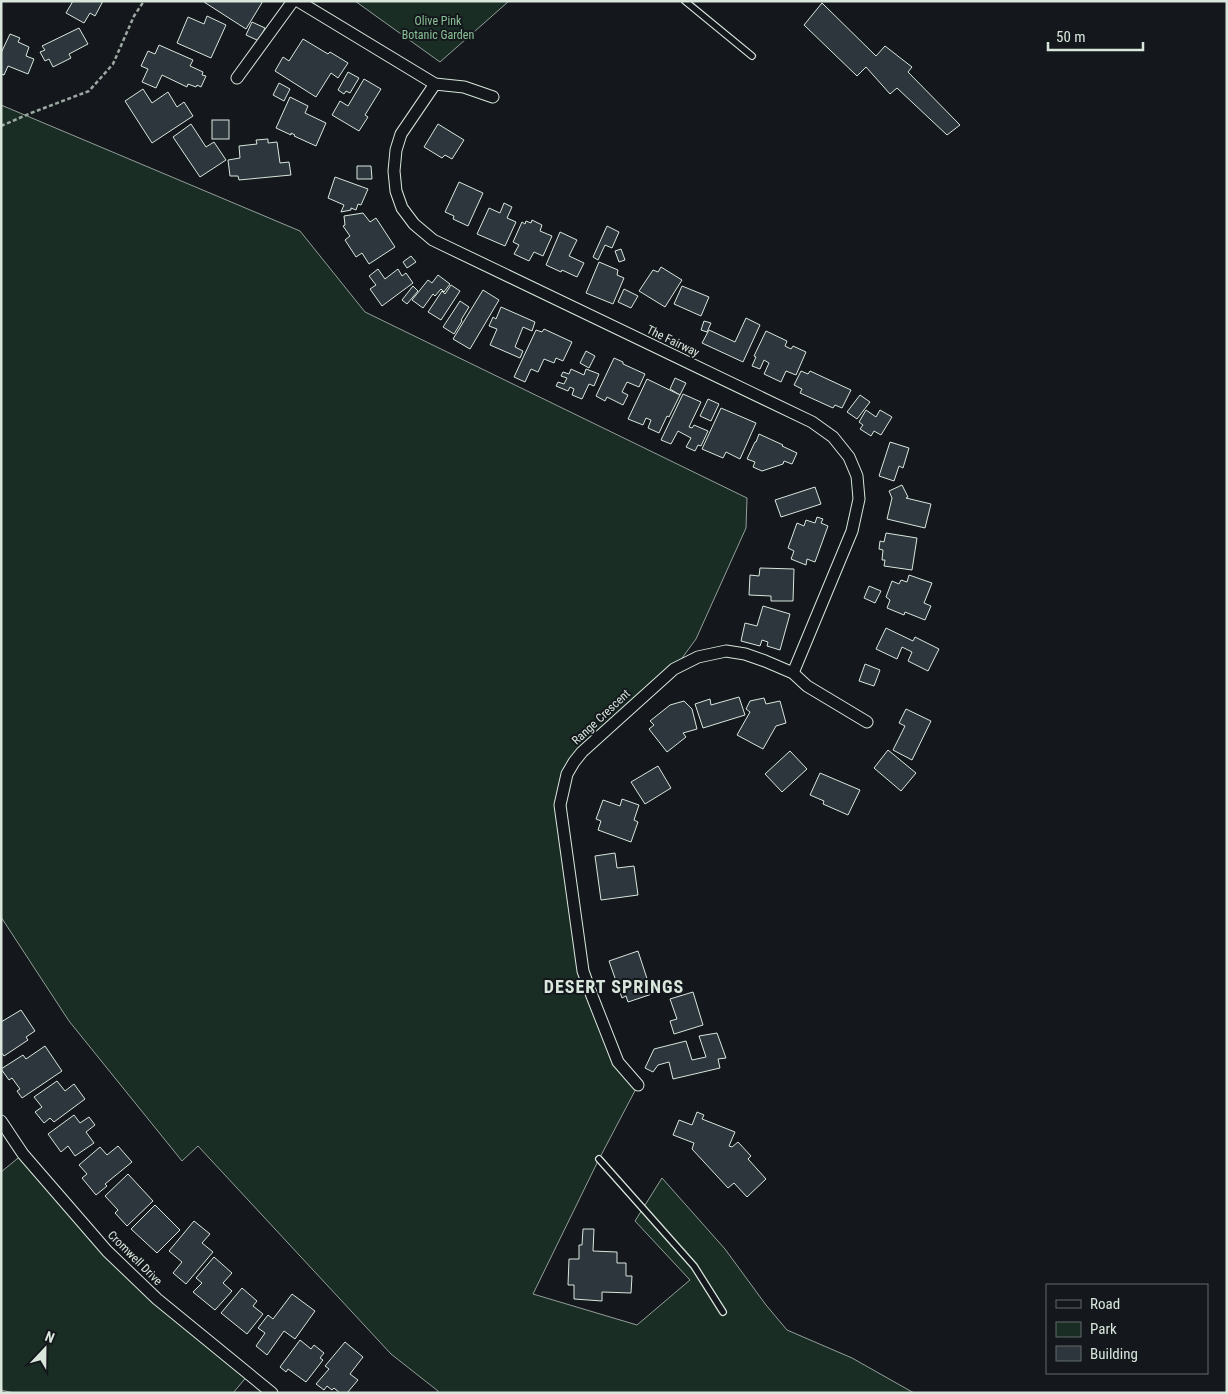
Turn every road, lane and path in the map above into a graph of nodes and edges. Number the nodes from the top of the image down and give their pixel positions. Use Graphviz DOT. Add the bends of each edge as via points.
graph roads {
  1 [pos="144,1"];
  2 [pos="293,1"];
  3 [pos="298,1"];
  4 [pos="685,1"];
  5 [pos="752,56"];
  6 [pos="237,78"];
  7 [pos="435,84"];
  8 [pos="493,97"];
  9 [pos="1,126"];
  10 [pos="793,673"];
  11 [pos="867,722"];
  12 [pos="638,1085"];
  13 [pos="1,1122"];
  14 [pos="599,1159"];
  15 [pos="723,1312"];
  16 [pos="272,1393"];
  1 -- 9 [label="path" via="113,64 89,91"];
  2 -- 6 [label="street"];
  3 -- 7 [label="street"];
  4 -- 5 [label="lane"];
  7 -- 8 [label="street" via="464,87"];
  7 -- 10 [label="street, The Fairway" via="401,134 396,150 396,191 402,208 414,224 433,240 812,422 833,437 849,457 857,476 859,499 852,530"];
  10 -- 11 [label="street, Range Crescent" via="807,686"];
  10 -- 12 [label="street, Range Crescent" via="745,654 726,651 698,657 674,669 582,752 567,774 560,805 583,971 618,1062"];
  13 -- 16 [label="street, Cromwell Drive" via="23,1154 108,1252 157,1299"];
  14 -- 15 [label="lane" via="694,1266"];
}
